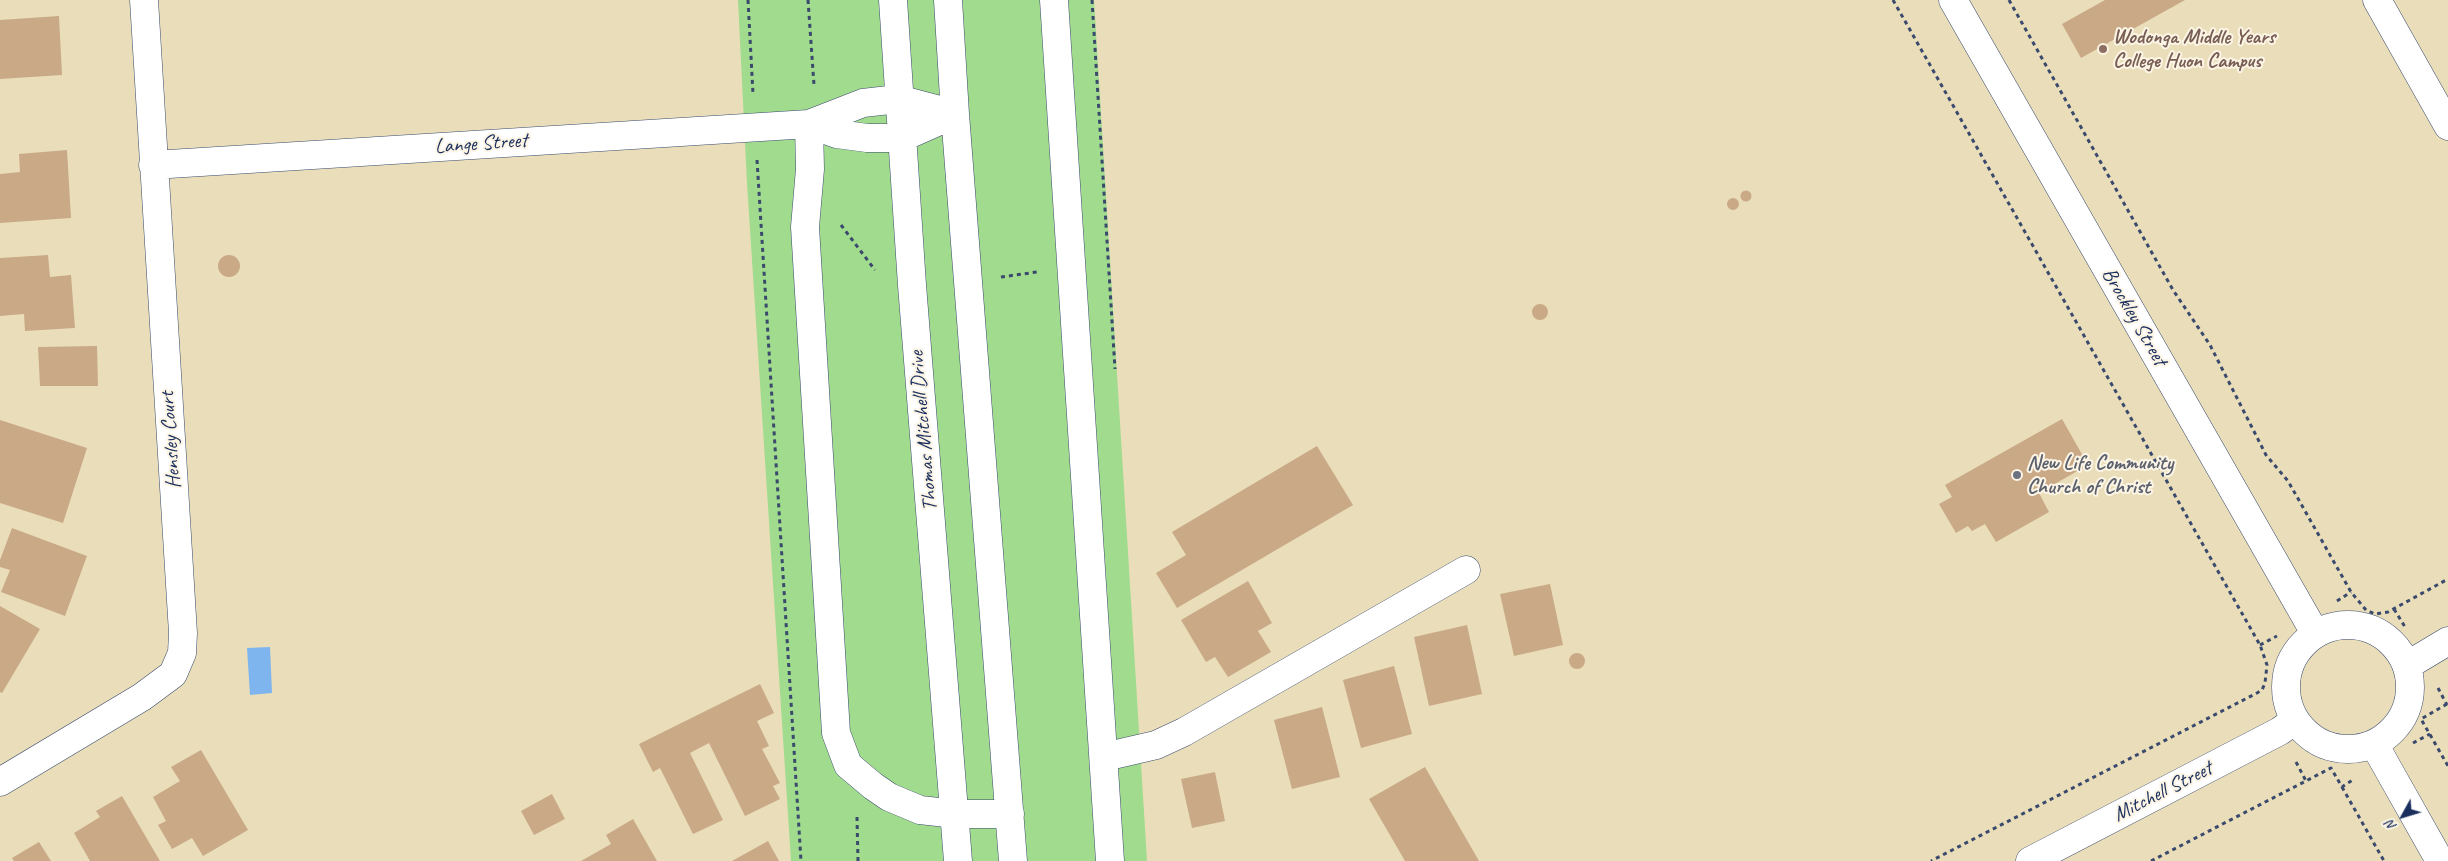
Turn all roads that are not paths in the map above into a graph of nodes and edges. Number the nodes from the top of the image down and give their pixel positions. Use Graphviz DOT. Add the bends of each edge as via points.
graph roads {
  1 [pos="144,0"];
  2 [pos="893,0"];
  3 [pos="948,0"];
  4 [pos="1054,0"];
  5 [pos="1953,0"];
  6 [pos="2377,0"];
  7 [pos="898,100"];
  8 [pos="955,114"];
  9 [pos="809,124"];
  10 [pos="2448,126"];
  11 [pos="901,138"];
  12 [pos="153,165"];
  13 [pos="1466,570"];
  14 [pos="2315,633"];
  15 [pos="2448,641"];
  16 [pos="2408,665"];
  17 [pos="2295,720"];
  18 [pos="2378,752"];
  19 [pos="1104,757"];
  20 [pos="0,782"];
  21 [pos="956,814"];
  22 [pos="1010,814"];
  23 [pos="958,861"];
  24 [pos="1013,861"];
  25 [pos="1110,861"];
  26 [pos="2030,861"];
  27 [pos="2440,861"];
  1 -- 12 [label="street, Hensley Court"];
  2 -- 7 [label="street, Thomas Mitchell Drive"];
  3 -- 8 [label="street"];
  4 -- 19 [label="street"];
  5 -- 14 [label="street, Brockley Street"];
  6 -- 10 [label="street"];
  7 -- 8 [label="street, Lange Street"];
  7 -- 9 [label="street, Lange Street" via="863,103"];
  7 -- 11 [label="street, Thomas Mitchell Drive"];
  8 -- 11 [label="street"];
  8 -- 22 [label="street"];
  9 -- 11 [label="street, Lange Street" via="837,134"];
  9 -- 12 [label="street, Lange Street"];
  9 -- 21 [label="street" via="810,169 805,227 836,733 843,757 855,772 889,797 930,812"];
  11 -- 21 [label="street, Thomas Mitchell Drive"];
  12 -- 20 [label="street, Hensley Court" via="184,633 182,653 173,674 142,697"];
  13 -- 19 [label="street" via="1184,732 1156,746"];
  14 -- 16 [label="street" via="2335,625 2357,625 2377,632 2394,645"];
  14 -- 17 [label="street" via="2300,646 2290,663 2286,682 2287,702"];
  15 -- 16 [label="street"];
  16 -- 18 [label="street" via="2409,701 2402,719"];
  17 -- 18 [label="street" via="2306,734 2322,743 2339,749"];
  17 -- 26 [label="street, Mitchell Street" via="2280,731"];
  18 -- 27 [label="street"];
  19 -- 25 [label="street"];
  21 -- 22 [label="street"];
  21 -- 23 [label="street, Thomas Mitchell Drive"];
  22 -- 24 [label="street"];
}
